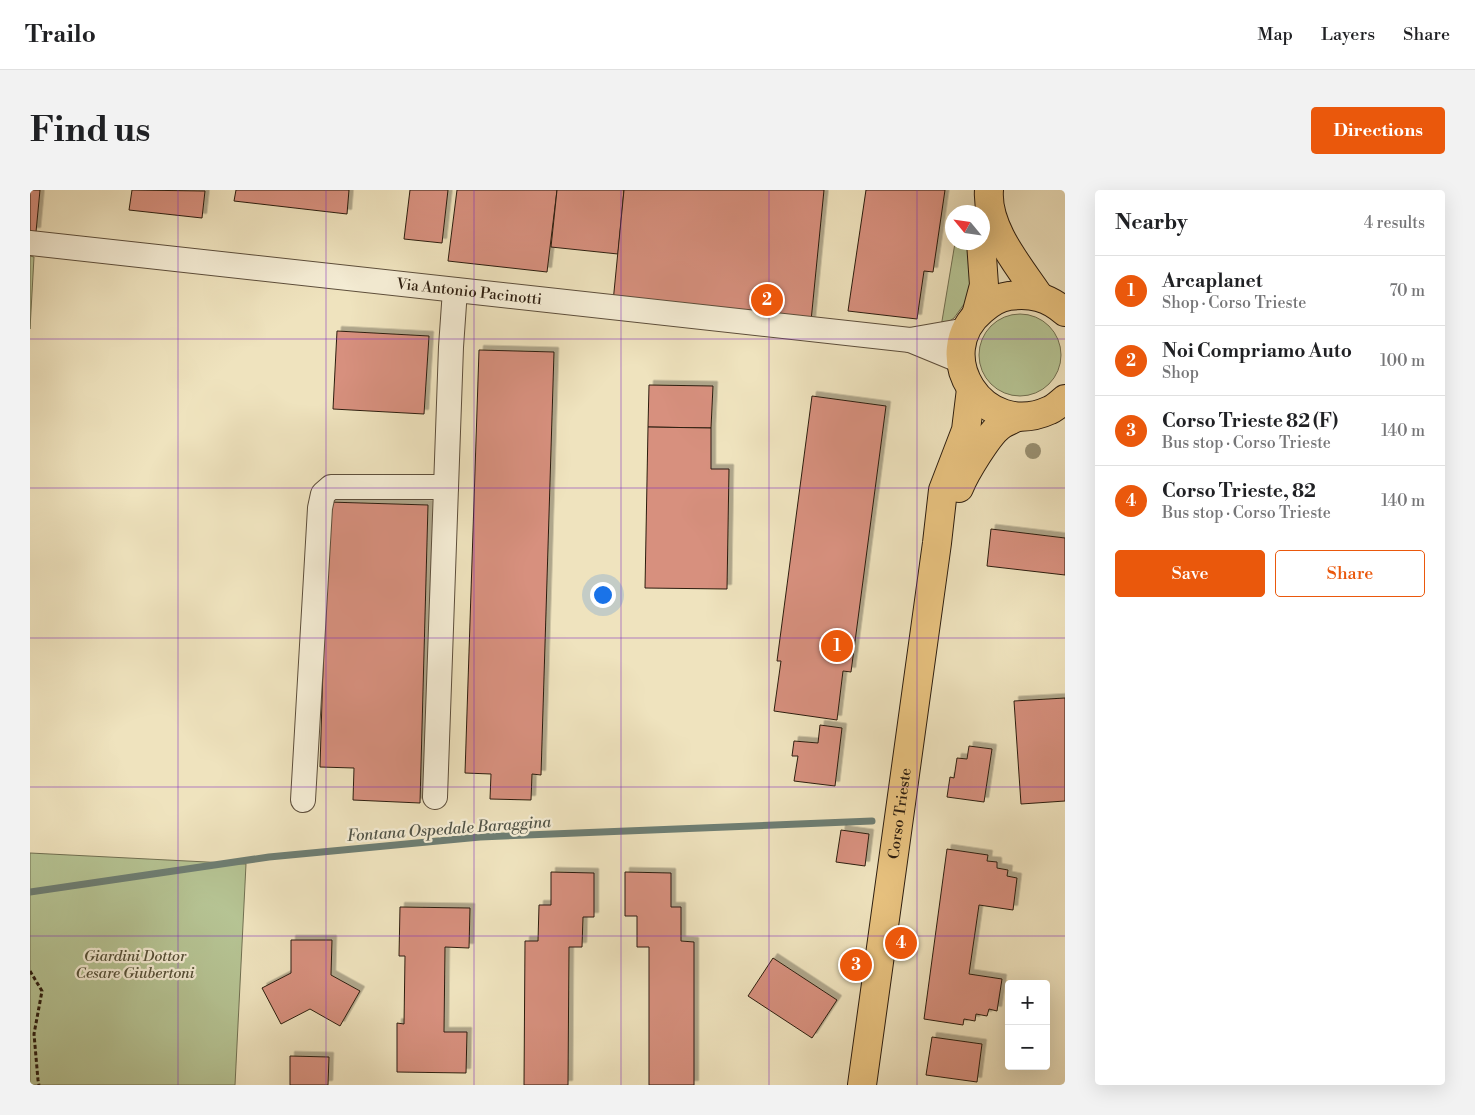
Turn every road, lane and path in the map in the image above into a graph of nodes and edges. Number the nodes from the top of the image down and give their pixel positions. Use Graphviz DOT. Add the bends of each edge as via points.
graph roads {
  1 [pos="973,190"];
  2 [pos="989,190"];
  3 [pos="974,205"];
  4 [pos="30,243"];
  5 [pos="982,250"];
  6 [pos="455,290"];
  7 [pos="1038,296"];
  8 [pos="1065,312"];
  9 [pos="971,322"];
  10 [pos="910,340"];
  11 [pos="961,361"];
  12 [pos="971,389"];
  13 [pos="1061,407"];
  14 [pos="1017,417"];
  15 [pos="446,487"];
  16 [pos="937,543"];
  17 [pos="435,797"];
  18 [pos="303,800"];
  19 [pos="30,971"];
  20 [pos="39,1085"];
  21 [pos="862,1085"];
  1 -- 3 [label="main road"];
  2 -- 7 [label="main road" via="988,201 1001,239"];
  4 -- 6 [label="street, Via Antonio Pacinotti"];
  5 -- 9 [label="main road" via="984,285"];
  6 -- 10 [label="street, Via Antonio Pacinotti"];
  6 -- 15 [label="street"];
  7 -- 8 [label="main road"];
  7 -- 9 [label="main road" via="1004,296 989,304"];
  9 -- 10 [label="street, Via Antonio Pacinotti"];
  9 -- 11 [label="main road" via="962,346"];
  10 -- 11 [label="street, Via Antonio Pacinotti"];
  11 -- 12 [label="main road"];
  12 -- 14 [label="main road" via="983,403 999,413"];
  12 -- 16 [label="main road, Corso Trieste" via="966,430 943,490"];
  13 -- 14 [label="main road" via="1035,416"];
  14 -- 16 [label="main road, Corso Trieste" via="999,426 964,476"];
  15 -- 17 [label="street"];
  15 -- 18 [label="street" via="331,487 323,494"];
  16 -- 21 [label="main road, Corso Trieste"];
  19 -- 20 [label="path" via="42,991 34,1034"];
}
